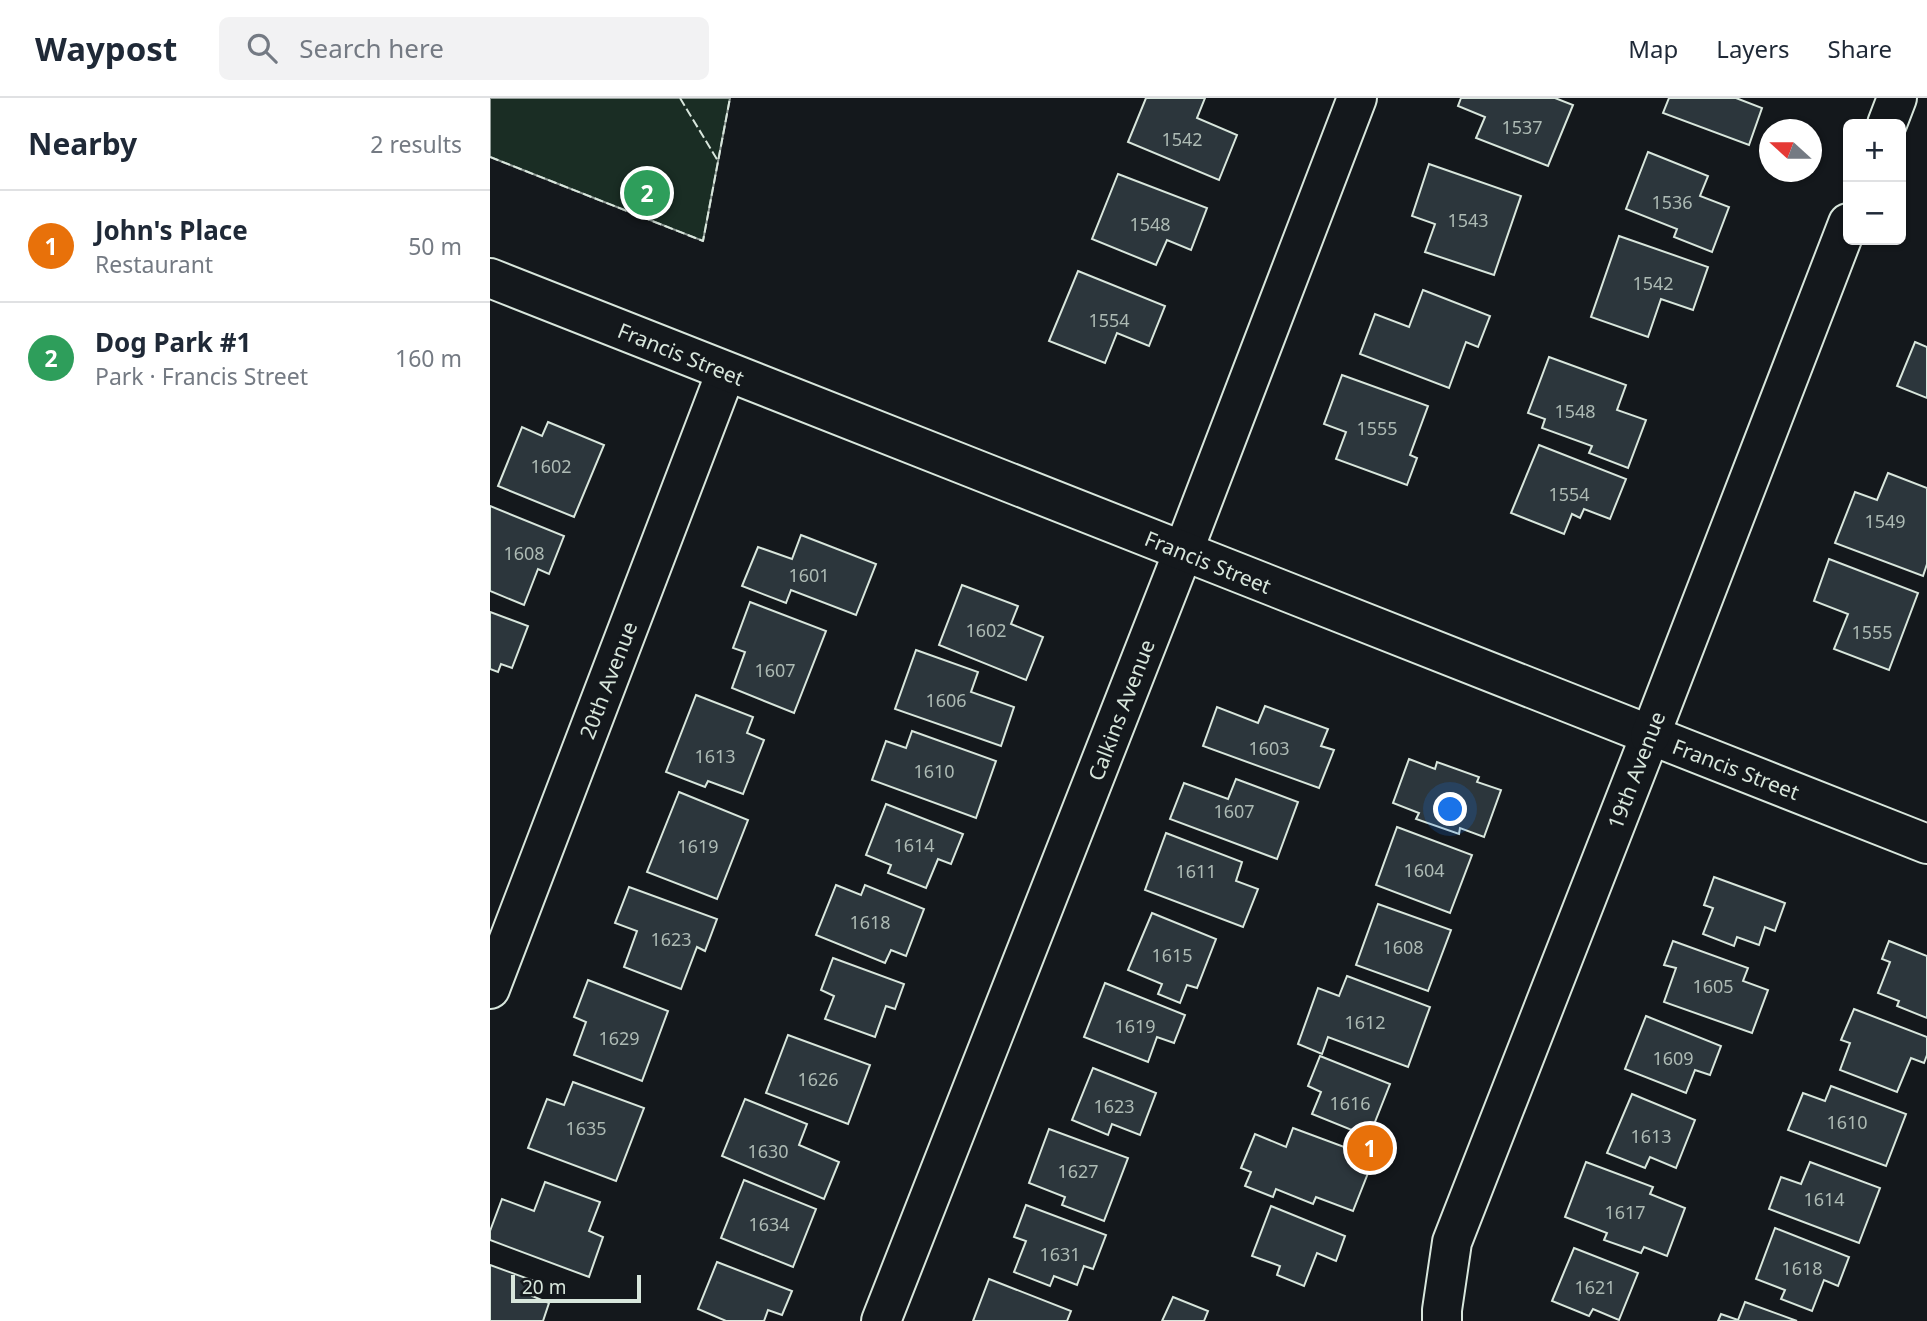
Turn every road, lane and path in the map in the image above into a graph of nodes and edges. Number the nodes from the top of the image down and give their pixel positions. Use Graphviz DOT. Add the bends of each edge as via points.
graph roads {
  1 [pos="1356,98"];
  2 [pos="1897,98"];
  3 [pos="1889,119"];
  4 [pos="1843,236"];
  5 [pos="490,278"];
  6 [pos="726,372"];
  7 [pos="1183,552"];
  8 [pos="1650,736"];
  9 [pos="1927,845"];
  10 [pos="490,989"];
  11 [pos="881,1321"];
  12 [pos="1442,1321"];
  1 -- 7 [label="street, Calkins Avenue"];
  2 -- 3 [label="street"];
  4 -- 8 [label="street, 19th Avenue"];
  5 -- 6 [label="street, Francis Street"];
  6 -- 7 [label="street, Francis Street"];
  6 -- 10 [label="street, 20th Avenue"];
  7 -- 8 [label="street, Francis Street"];
  7 -- 11 [label="street, Calkins Avenue"];
  8 -- 9 [label="street, Francis Street"];
  8 -- 12 [label="street, 19th Avenue" via="1452,1242"];
}
